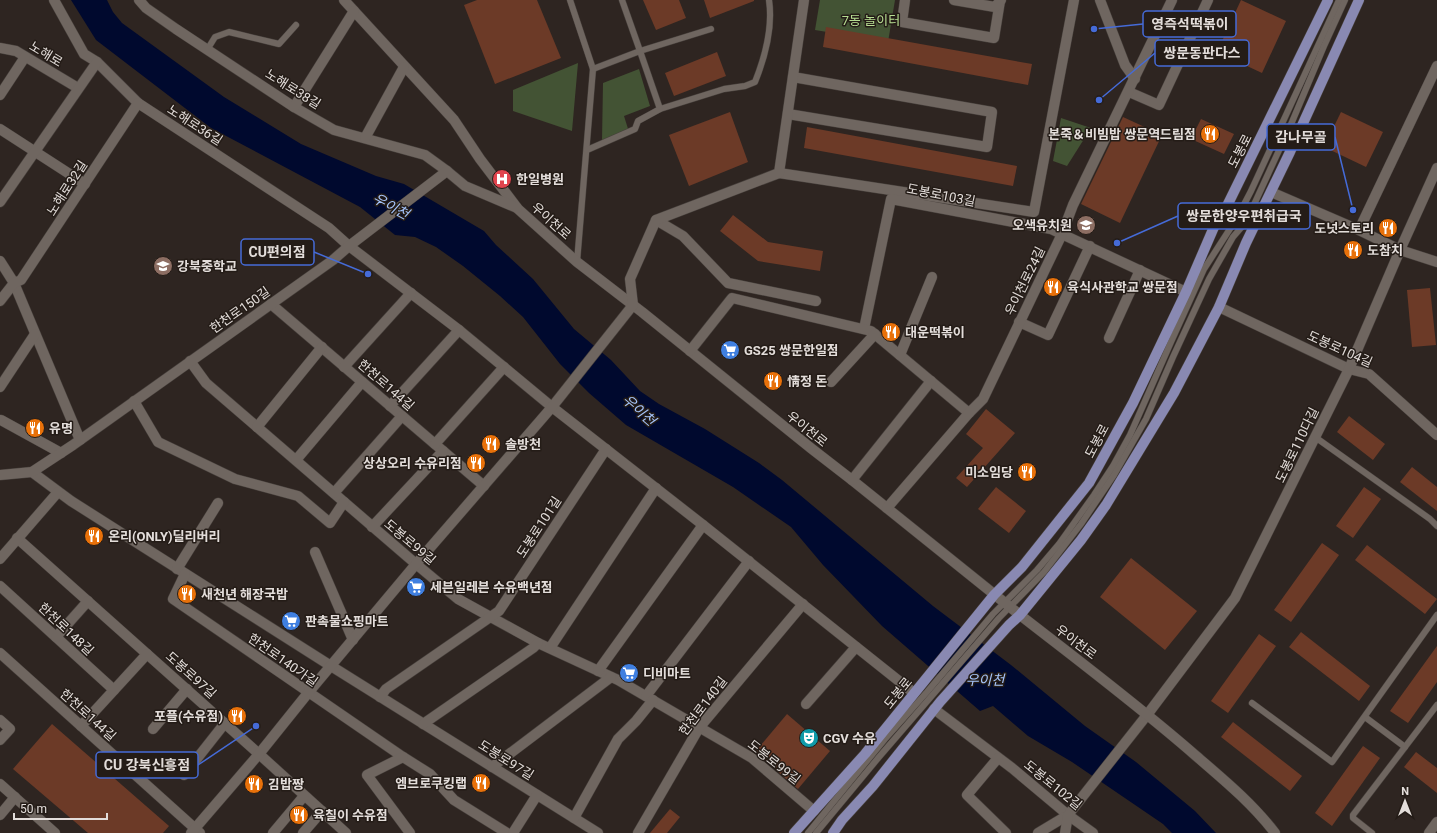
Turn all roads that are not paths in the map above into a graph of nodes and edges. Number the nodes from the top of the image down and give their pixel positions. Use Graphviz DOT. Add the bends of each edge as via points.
graph roads {
  1 [pos="54,0"];
  2 [pos="139,0"];
  3 [pos="344,0"];
  4 [pos="570,0"];
  5 [pos="622,0"];
  6 [pos="769,0"];
  7 [pos="804,0"];
  8 [pos="905,0"];
  9 [pos="954,0"];
  10 [pos="1074,0"];
  11 [pos="1100,0"];
  12 [pos="1172,0"];
  13 [pos="1208,0"];
  14 [pos="1328,0"];
  15 [pos="1339,0"];
  16 [pos="1345,0"];
  17 [pos="1359,0"];
  18 [pos="1000,1"];
  19 [pos="354,11"];
  20 [pos="296,25"];
  21 [pos="710,29"];
  22 [pos="0,48"];
  23 [pos="207,50"];
  24 [pos="640,51"];
  25 [pos="25,57"];
  26 [pos="96,62"];
  27 [pos="1437,66"];
  28 [pos="404,67"];
  29 [pos="593,69"];
  30 [pos="793,77"];
  31 [pos="1135,79"];
  32 [pos="78,88"];
  33 [pos="1128,92"];
  34 [pos="0,95"];
  35 [pos="138,103"];
  36 [pos="294,107"];
  37 [pos="660,109"];
  38 [pos="788,114"];
  39 [pos="0,129"];
  40 [pos="365,138"];
  41 [pos="587,150"];
  42 [pos="34,151"];
  43 [pos="1437,168"];
  44 [pos="445,173"];
  45 [pos="779,173"];
  46 [pos="85,184"];
  47 [pos="1271,192"];
  48 [pos="0,202"];
  49 [pos="518,209"];
  50 [pos="656,220"];
  51 [pos="1359,230"];
  52 [pos="1062,234"];
  53 [pos="349,246"];
  54 [pos="1090,246"];
  55 [pos="1400,250"];
  56 [pos="0,261"];
  57 [pos="577,262"];
  58 [pos="1437,262"];
  59 [pos="1140,270"];
  60 [pos="932,277"];
  61 [pos="14,283"];
  62 [pos="1186,292"];
  63 [pos="411,293"];
  64 [pos="0,301"];
  65 [pos="816,301"];
  66 [pos="271,304"];
  67 [pos="633,305"];
  68 [pos="1219,307"];
  69 [pos="1020,322"];
  70 [pos="864,329"];
  71 [pos="459,330"];
  72 [pos="35,334"];
  73 [pos="875,334"];
  74 [pos="1109,338"];
  75 [pos="322,347"];
  76 [pos="690,351"];
  77 [pos="900,355"];
  78 [pos="190,361"];
  79 [pos="344,366"];
  80 [pos="504,367"];
  81 [pos="1349,369"];
  82 [pos="931,381"];
  83 [pos="362,382"];
  84 [pos="831,382"];
  85 [pos="0,387"];
  86 [pos="134,402"];
  87 [pos="390,406"];
  88 [pos="552,407"];
  89 [pos="969,413"];
  90 [pos="402,416"];
  91 [pos="1,420"];
  92 [pos="257,427"];
  93 [pos="1437,435"];
  94 [pos="1315,437"];
  95 [pos="80,440"];
  96 [pos="435,444"];
  97 [pos="606,449"];
  98 [pos="443,451"];
  99 [pos="60,453"];
  100 [pos="296,460"];
  101 [pos="32,472"];
  102 [pos="0,475"];
  103 [pos="852,480"];
  104 [pos="484,486"];
  105 [pos="656,488"];
  106 [pos="58,492"];
  107 [pos="334,493"];
  108 [pos="344,502"];
  109 [pos="218,503"];
  110 [pos="887,508"];
  111 [pos="703,525"];
  112 [pos="1437,526"];
  113 [pos="372,527"];
  114 [pos="17,538"];
  115 [pos="315,552"];
  116 [pos="0,559"];
  117 [pos="749,561"];
  118 [pos="416,564"];
  119 [pos="181,571"];
  120 [pos="0,586"];
  121 [pos="994,594"];
  122 [pos="88,601"];
  123 [pos="803,604"];
  124 [pos="1007,605"];
  125 [pos="1020,615"];
  126 [pos="1437,615"];
  127 [pos="491,616"];
  128 [pos="56,638"];
  129 [pos="353,640"];
  130 [pos="538,643"];
  131 [pos="856,647"];
  132 [pos="550,648"];
  133 [pos="0,653"];
  134 [pos="147,654"];
  135 [pos="331,666"];
  136 [pos="598,671"];
  137 [pos="611,677"];
  138 [pos="114,690"];
  139 [pos="187,690"];
  140 [pos="308,693"];
  141 [pos="928,696"];
  142 [pos="380,697"];
  143 [pos="649,698"];
  144 [pos="1252,703"];
  145 [pos="806,704"];
  146 [pos="1437,705"];
  147 [pos="1148,715"];
  148 [pos="1365,717"];
  149 [pos="0,720"];
  150 [pos="225,723"];
  151 [pos="423,724"];
  152 [pos="81,726"];
  153 [pos="699,728"];
  154 [pos="153,729"];
  155 [pos="0,740"];
  156 [pos="1405,747"];
  157 [pos="260,754"];
  158 [pos="402,757"];
  159 [pos="998,758"];
  160 [pos="492,767"];
  161 [pos="184,775"];
  162 [pos="0,784"];
  163 [pos="537,794"];
  164 [pos="304,796"];
  165 [pos="15,797"];
  166 [pos="322,811"];
  167 [pos="814,811"];
  168 [pos="1070,812"];
  169 [pos="0,815"];
  170 [pos="574,818"];
  171 [pos="1437,822"];
  172 [pos="195,832"];
  173 [pos="55,833"];
  174 [pos="272,833"];
  175 [pos="303,833"];
  176 [pos="346,833"];
  177 [pos="410,833"];
  178 [pos="507,833"];
  179 [pos="513,833"];
  180 [pos="598,833"];
  181 [pos="638,833"];
  182 [pos="794,833"];
  183 [pos="808,833"];
  184 [pos="816,833"];
  185 [pos="833,833"];
  186 [pos="1006,833"];
  187 [pos="1038,833"];
  188 [pos="1065,833"];
  189 [pos="1093,833"];
  190 [pos="1275,833"];
  191 [pos="1372,833"];
  192 [pos="1429,833"];
  1 -- 26 [label="street, 노해로36길" via="84,54"];
  2 -- 23 [label="street, 노해로38길" via="146,8"];
  3 -- 19 [label="street, 우이천로"];
  4 -- 29 [label="lane"];
  5 -- 24 [label="lane"];
  6 -- 37 [label="lane" via="771,13 768,33 755,82"];
  7 -- 30 [label="street"];
  8 -- 18 [label="street" via="902,22 994,38"];
  9 -- 18 [label="street" via="995,6"];
  10 -- 45 [label="street" via="1034,212"];
  11 -- 31 [label="street" via="1125,65"];
  12 -- 31 [label="street, 우이천로24길"];
  13 -- 33 [label="street" via="1159,105"];
  14 -- 62 [label="main road, 도봉로" via="1225,210 1214,227"];
  15 -- 124 [label="lane" via="1241,211 1204,269 1122,451 1059,544"];
  16 -- 124 [label="lane" via="1246,222 1233,237 1209,279 1135,441 1081,524 1044,572"];
  17 -- 47 [label="main road"];
  19 -- 28 [label="street, 우이천로"];
  19 -- 36 [label="street"];
  20 -- 23 [label="lane" via="279,44 229,32 215,37"];
  21 -- 24 [label="lane"];
  22 -- 25 [label="street, 노해로" via="16,51"];
  23 -- 36 [label="street, 노해로38길"];
  24 -- 29 [label="lane"];
  24 -- 37 [label="lane"];
  25 -- 32 [label="street, 노해로"];
  25 -- 34 [label="street"];
  26 -- 32 [label="street"];
  26 -- 35 [label="street, 노해로36길"];
  27 -- 51 [label="street"];
  28 -- 40 [label="street"];
  28 -- 49 [label="street, 우이천로" via="454,120 480,160"];
  29 -- 41 [label="lane"];
  30 -- 38 [label="street"];
  30 -- 38 [label="street" via="992,112 987,147"];
  31 -- 33 [label="street, 우이천로24길"];
  32 -- 42 [label="street"];
  33 -- 52 [label="street, 우이천로24길" via="1073,205"];
  35 -- 46 [label="street, 노해로32길"];
  35 -- 53 [label="street, 노해로36길" via="329,228"];
  36 -- 40 [label="street, 노해로38길" via="334,130"];
  37 -- 41 [label="lane" via="638,121 635,130"];
  38 -- 45 [label="street"];
  39 -- 42 [label="street"];
  40 -- 44 [label="street, 노해로38길" via="425,155"];
  41 -- 57 [label="lane"];
  42 -- 46 [label="street"];
  42 -- 48 [label="street"];
  43 -- 55 [label="street, 도봉로110다길"];
  44 -- 49 [label="street" via="465,186"];
  44 -- 53 [label="street, 한천로150길"];
  45 -- 50 [label="street"];
  46 -- 61 [label="street, 노해로32길" via="21,280"];
  47 -- 51 [label="street"];
  47 -- 68 [label="main road"];
  49 -- 57 [label="street, 우이천로"];
  50 -- 65 [label="street" via="683,236 728,283"];
  50 -- 67 [label="street" via="630,279"];
  51 -- 55 [label="street"];
  52 -- 54 [label="street, 도봉로103길"];
  52 -- 69 [label="street, 우이천로24길"];
  52 -- 70 [label="street, 도봉로103길" via="1050,229 891,199"];
  53 -- 63 [label="street"];
  53 -- 66 [label="street, 한천로150길"];
  54 -- 59 [label="street, 도봉로103길"];
  54 -- 69 [label="street" via="1048,335"];
  55 -- 58 [label="street"];
  55 -- 81 [label="street, 도봉로110다길"];
  56 -- 61 [label="street"];
  57 -- 67 [label="street, 우이천로"];
  59 -- 62 [label="street, 도봉로103길"];
  59 -- 74 [label="street"];
  60 -- 77 [label="street"];
  61 -- 64 [label="street, 노해로32길"];
  61 -- 72 [label="street"];
  62 -- 121 [label="main road, 도봉로" via="1133,403 1089,484 1022,567"];
  63 -- 71 [label="street"];
  63 -- 79 [label="street"];
  66 -- 75 [label="street, 한천로144길"];
  66 -- 78 [label="street, 한천로150길"];
  67 -- 76 [label="street, 우이천로"];
  67 -- 88 [label="street, 한천로144길"];
  68 -- 81 [label="street, 도봉로104길"];
  68 -- 125 [label="main road" via="1174,393 1106,505 1066,560"];
  69 -- 89 [label="street, 우이천로24길" via="982,399"];
  70 -- 73 [label="street"];
  70 -- 76 [label="street" via="732,298"];
  71 -- 80 [label="street"];
  71 -- 87 [label="street"];
  72 -- 85 [label="street"];
  72 -- 95 [label="street"];
  73 -- 77 [label="street"];
  73 -- 84 [label="street"];
  75 -- 79 [label="street, 한천로144길"];
  75 -- 92 [label="street"];
  76 -- 103 [label="street, 우이천로"];
  77 -- 82 [label="street"];
  78 -- 86 [label="street, 한천로150길"];
  78 -- 92 [label="street, 도봉로99길" via="206,383"];
  79 -- 83 [label="street, 한천로144길"];
  80 -- 88 [label="street"];
  80 -- 96 [label="street"];
  81 -- 93 [label="street, 도봉로104길" via="1369,374"];
  81 -- 94 [label="street, 도봉로110다길"];
  82 -- 89 [label="street"];
  82 -- 103 [label="street"];
  83 -- 87 [label="street, 한천로144길"];
  83 -- 100 [label="street"];
  86 -- 95 [label="street, 한천로150길"];
  86 -- 108 [label="street" via="158,442 235,479 298,496 330,523"];
  87 -- 90 [label="street, 한천로144길"];
  88 -- 97 [label="street"];
  88 -- 104 [label="street, 한천로144길"];
  89 -- 110 [label="street, 우이천로24길"];
  90 -- 96 [label="street, 한천로144길"];
  90 -- 107 [label="street"];
  91 -- 99 [label="street"];
  92 -- 100 [label="street, 도봉로99길"];
  94 -- 112 [label="lane"];
  94 -- 147 [label="street, 도봉로110다길" via="1235,598"];
  95 -- 99 [label="street, 한천로150길"];
  96 -- 98 [label="street, 한천로144길"];
  97 -- 105 [label="street"];
  97 -- 127 [label="street, 도봉로101길" via="499,611"];
  98 -- 104 [label="street, 한천로144길"];
  98 -- 113 [label="street, 도봉로99길"];
  99 -- 101 [label="street, 한천로150길"];
  100 -- 107 [label="street, 도봉로99길"];
  101 -- 102 [label="street, 한천로150길"];
  101 -- 106 [label="street, 도봉로97길"];
  103 -- 110 [label="street, 우이천로"];
  104 -- 118 [label="street, 한천로144길"];
  105 -- 111 [label="street"];
  105 -- 132 [label="street"];
  106 -- 114 [label="street"];
  106 -- 119 [label="street, 도봉로97길"];
  107 -- 108 [label="street, 도봉로99길"];
  108 -- 113 [label="street, 도봉로99길"];
  109 -- 119 [label="street"];
  110 -- 121 [label="street, 우이천로"];
  111 -- 117 [label="street"];
  111 -- 136 [label="street"];
  113 -- 118 [label="street, 도봉로99길"];
  114 -- 116 [label="street"];
  114 -- 122 [label="street, 도봉로97길"];
  115 -- 129 [label="street"];
  117 -- 123 [label="street"];
  117 -- 143 [label="street"];
  118 -- 127 [label="street, 도봉로99길" via="458,599"];
  118 -- 129 [label="street, 한천로144길"];
  119 -- 135 [label="street, 도봉로97길"];
  119 -- 140 [label="street, 한천로140가길" via="173,599"];
  120 -- 128 [label="street, 한천로148길"];
  121 -- 124 [label="street, 우이천로"];
  121 -- 141 [label="main road, 도봉로"];
  122 -- 128 [label="street"];
  122 -- 134 [label="street, 도봉로97길"];
  123 -- 131 [label="street"];
  123 -- 153 [label="street, 한천로140길"];
  124 -- 125 [label="street, 우이천로"];
  124 -- 141 [label="lane"];
  125 -- 141 [label="main road"];
  125 -- 147 [label="street, 우이천로"];
  126 -- 148 [label="lane"];
  127 -- 130 [label="street, 도봉로99길"];
  127 -- 142 [label="street" via="386,690"];
  128 -- 138 [label="street, 한천로148길"];
  129 -- 135 [label="street, 한천로144길"];
  130 -- 132 [label="street, 도봉로99길"];
  130 -- 151 [label="street"];
  131 -- 141 [label="street"];
  131 -- 145 [label="street"];
  132 -- 136 [label="street, 도봉로99길"];
  133 -- 152 [label="street, 한천로144길"];
  134 -- 138 [label="street"];
  134 -- 139 [label="street, 도봉로97길"];
  135 -- 140 [label="street, 한천로144길"];
  135 -- 142 [label="street, 도봉로97길"];
  136 -- 137 [label="street, 도봉로99길"];
  137 -- 143 [label="street, 도봉로99길"];
  137 -- 160 [label="street"];
  138 -- 152 [label="street"];
  139 -- 150 [label="street, 도봉로97길"];
  139 -- 154 [label="street"];
  140 -- 157 [label="street, 한천로144길"];
  140 -- 158 [label="street, 한천로140가길"];
  141 -- 159 [label="street, 도봉로102길"];
  141 -- 167 [label="main road, 도봉로" via="865,754"];
  141 -- 183 [label="lane" via="885,739"];
  141 -- 184 [label="lane"];
  141 -- 185 [label="main road, 도봉로" via="873,786"];
  142 -- 151 [label="street, 도봉로97길"];
  143 -- 153 [label="street, 도봉로99길"];
  143 -- 170 [label="street" via="636,721 618,739"];
  144 -- 148 [label="lane" via="1332,762"];
  146 -- 156 [label="lane"];
  147 -- 168 [label="street, 도봉로110다길"];
  147 -- 190 [label="street, 우이천로" via="1230,784"];
  148 -- 156 [label="lane"];
  149 -- 155 [label="street" via="10,729"];
  150 -- 157 [label="street, 도봉로97길"];
  150 -- 161 [label="street"];
  151 -- 160 [label="street, 도봉로97길"];
  152 -- 172 [label="street, 한천로144길"];
  153 -- 167 [label="street, 도봉로99길" via="752,758"];
  153 -- 181 [label="street, 한천로140길"];
  156 -- 191 [label="lane" via="1353,815 1353,818"];
  157 -- 164 [label="street, 도봉로97길"];
  157 -- 172 [label="street, 한천로144길"];
  158 -- 177 [label="street" via="367,775"];
  158 -- 178 [label="street, 한천로140가길" via="430,774 454,800"];
  159 -- 168 [label="street, 도봉로102길"];
  159 -- 186 [label="street" via="967,795"];
  160 -- 163 [label="street, 도봉로97길"];
  162 -- 165 [label="street"];
  163 -- 170 [label="street, 도봉로97길"];
  163 -- 179 [label="street, 도봉로97길"];
  164 -- 166 [label="street, 도봉로97길"];
  164 -- 174 [label="street"];
  165 -- 169 [label="street"];
  165 -- 173 [label="street"];
  166 -- 175 [label="street"];
  166 -- 176 [label="street, 도봉로97길"];
  167 -- 182 [label="main road, 도봉로"];
  168 -- 187 [label="street"];
  168 -- 188 [label="street"];
  168 -- 189 [label="street, 도봉로102길"];
  170 -- 180 [label="street, 도봉로97길"];
  171 -- 192 [label="street"];
}
